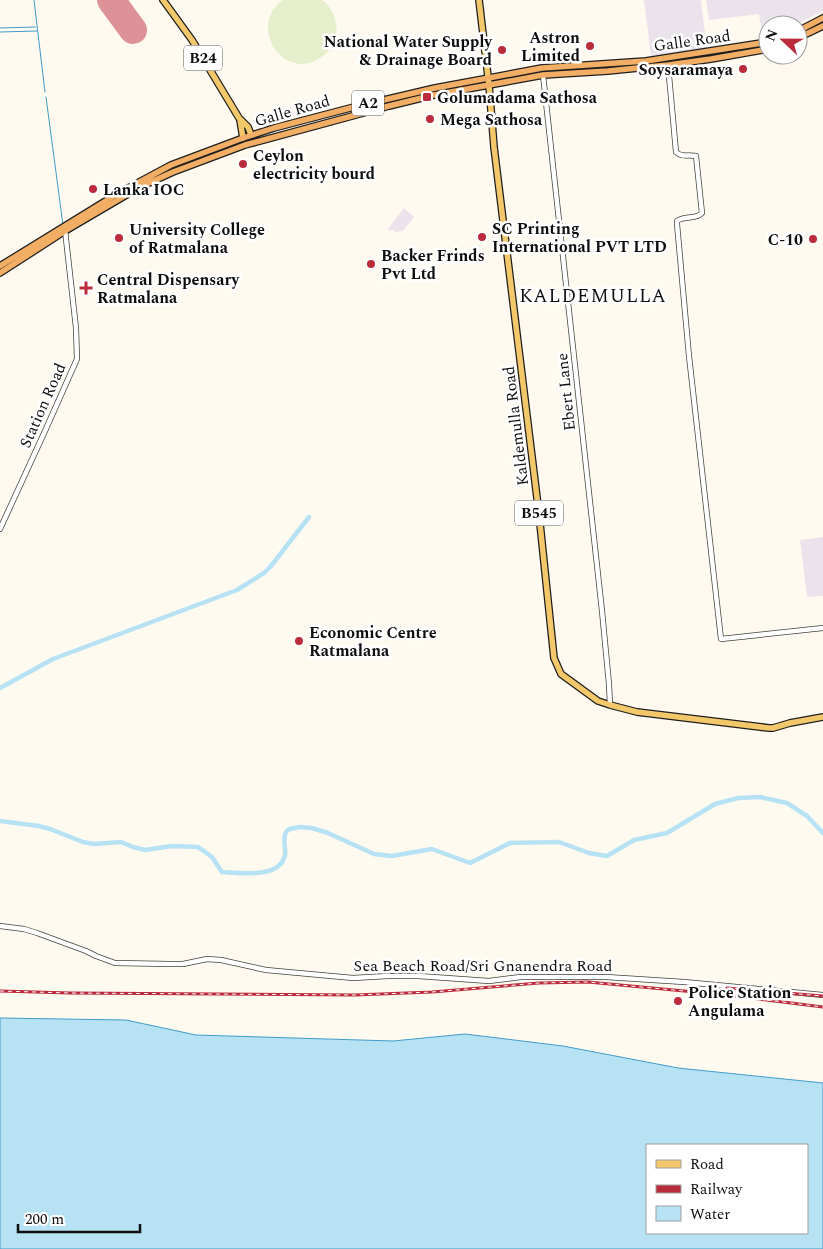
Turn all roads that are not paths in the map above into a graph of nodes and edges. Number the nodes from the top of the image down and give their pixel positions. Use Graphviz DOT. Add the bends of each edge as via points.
graph roads {
  1 [pos="163,0"];
  2 [pos="479,0"];
  3 [pos="823,18"];
  4 [pos="808,26"];
  5 [pos="823,26"];
  6 [pos="808,33"];
  7 [pos="758,44"];
  8 [pos="758,51"];
  9 [pos="668,65"];
  10 [pos="543,75"];
  11 [pos="489,82"];
  12 [pos="239,118"];
  13 [pos="251,136"];
  14 [pos="243,138"];
  15 [pos="252,143"];
  16 [pos="245,145"];
  17 [pos="64,229"];
  18 [pos="0,266"];
  19 [pos="0,273"];
  20 [pos="0,529"];
  21 [pos="823,628"];
  22 [pos="610,705"];
  23 [pos="823,717"];
  24 [pos="0,926"];
  25 [pos="823,995"];
  1 -- 12 [label="main road, B24" via="192,40"];
  2 -- 11 [label="main road, Kaldemulla Road"];
  3 -- 4 [label="highway"];
  5 -- 6 [label="highway"];
  7 -- 11 [label="highway, Galle Road / A2" via="645,61 542,68"];
  8 -- 9 [label="highway, Galle Road / A2"];
  9 -- 10 [label="highway, Galle Road / A2"];
  9 -- 21 [label="street" via="676,152 682,156 696,156 702,213 681,218 677,224 721,639"];
  10 -- 11 [label="highway, Galle Road / A2"];
  10 -- 22 [label="street, Ebert Lane"];
  11 -- 13 [label="highway, Galle Road / A2" via="435,88 389,98"];
  11 -- 15 [label="highway, Galle Road / A2"];
  11 -- 22 [label="main road, Kaldemulla Road / B545" via="554,658 561,674 598,701"];
  12 -- 13 [label="main road, B24"];
  12 -- 14 [label="main road, B24"];
  13 -- 14 [label="highway, Galle Road / A2"];
  13 -- 15 [label="highway"];
  14 -- 16 [label="highway"];
  14 -- 17 [label="highway, Galle Road / A2" via="171,165 129,187"];
  15 -- 16 [label="highway, Galle Road / A2"];
  16 -- 17 [label="highway, Galle Road / A2" via="148,183"];
  17 -- 18 [label="highway, Galle Road / A2"];
  17 -- 19 [label="highway, Galle Road / A2"];
  17 -- 20 [label="street, Station Road" via="77,359"];
  22 -- 23 [label="main road, Kaldemulla Road / B545" via="637,712 768,728"];
  24 -- 25 [label="street, Sea Beach Road/Sri Gnanendra Road" via="37,933 114,963 183,964 207,959 266,970 353,978 418,976 489,981 530,976 606,978"];
}
